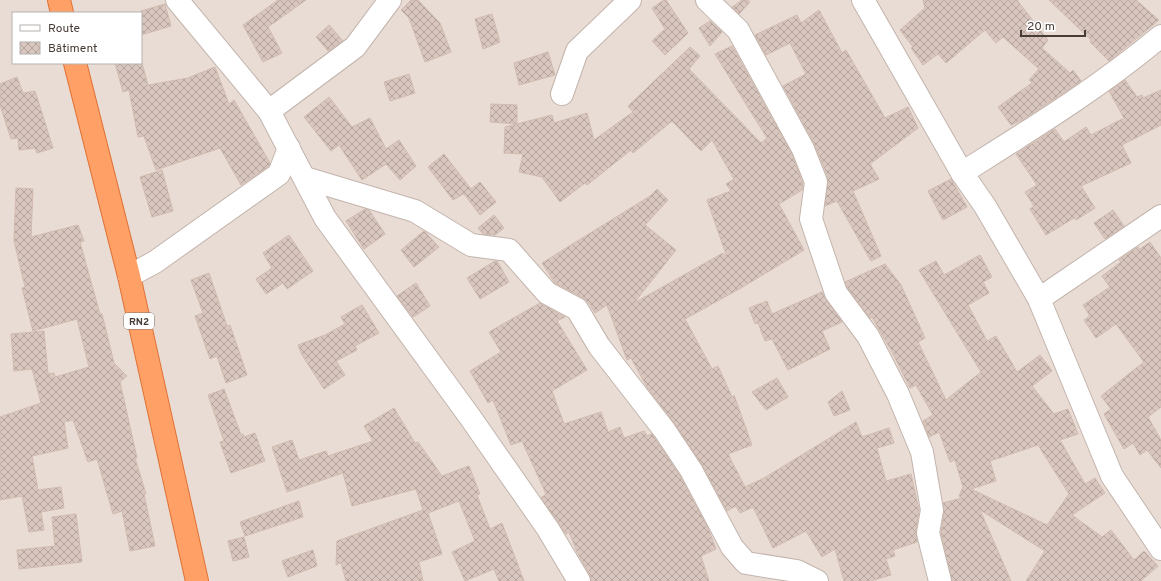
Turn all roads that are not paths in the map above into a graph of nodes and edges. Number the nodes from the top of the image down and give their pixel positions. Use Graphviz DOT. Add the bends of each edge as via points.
graph roads {
  1 [pos="59,0"];
  2 [pos="177,0"];
  3 [pos="390,0"];
  4 [pos="630,0"];
  5 [pos="707,0"];
  6 [pos="863,0"];
  7 [pos="62,12"];
  8 [pos="1161,36"];
  9 [pos="75,64"];
  10 [pos="562,94"];
  11 [pos="269,111"];
  12 [pos="289,148"];
  13 [pos="962,173"];
  14 [pos="304,178"];
  15 [pos="1161,216"];
  16 [pos="129,276"];
  17 [pos="1039,299"];
  18 [pos="1161,549"];
  19 [pos="197,581"];
  20 [pos="579,581"];
  21 [pos="817,581"];
  22 [pos="940,581"];
  1 -- 7 [label="highway"];
  2 -- 11 [label="street"];
  3 -- 11 [label="street" via="355,47"];
  4 -- 10 [label="street" via="577,51"];
  5 -- 22 [label="street" via="738,30 803,149 816,182 811,220 836,293 868,336 898,394 922,452 932,510 928,533"];
  6 -- 13 [label="street"];
  8 -- 13 [label="street" via="1070,104"];
  9 -- 16 [label="highway, RN2"];
  11 -- 12 [label="street"];
  12 -- 14 [label="street"];
  12 -- 16 [label="street" via="279,174 155,262"];
  13 -- 17 [label="street" via="985,206"];
  14 -- 20 [label="street" via="325,218 470,417 548,529"];
  14 -- 21 [label="street" via="415,211 471,245 509,250 547,293 577,309 599,346 687,463 732,547 746,562 797,570"];
  15 -- 17 [label="street"];
  16 -- 19 [label="highway, RN2"];
  17 -- 18 [label="street" via="1112,476"];
}
